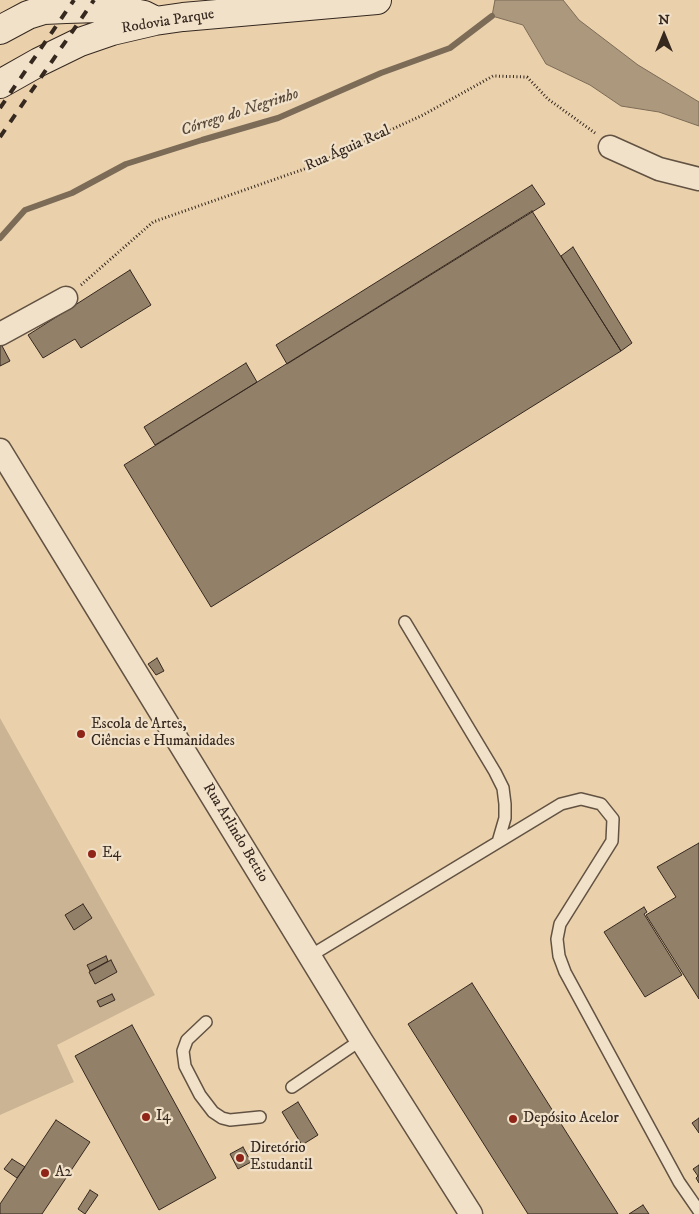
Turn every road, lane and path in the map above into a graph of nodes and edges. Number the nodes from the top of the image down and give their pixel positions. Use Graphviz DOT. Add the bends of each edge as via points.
graph roads {
  1 [pos="377,0"];
  2 [pos="155,21"];
  3 [pos="0,30"];
  4 [pos="0,84"];
  5 [pos="610,147"];
  6 [pos="699,179"];
  7 [pos="66,298"];
  8 [pos="0,334"];
  9 [pos="0,450"];
  10 [pos="406,622"];
  11 [pos="498,842"];
  12 [pos="310,956"];
  13 [pos="206,1022"];
  14 [pos="361,1040"];
  15 [pos="292,1088"];
  16 [pos="260,1117"];
  17 [pos="699,1211"];
  18 [pos="471,1214"];
  1 -- 2 [label="street, Rodovia Parque"];
  2 -- 3 [label="street" via="144,15 99,8 44,10"];
  2 -- 4 [label="street, Rodovia Parque" via="80,42"];
  5 -- 6 [label="street" via="659,169"];
  5 -- 7 [label="path, Rua Águia Real" via="548,99 527,77 493,76 423,115 310,167 153,222"];
  7 -- 8 [label="street"];
  9 -- 12 [label="street, Rua Arlindo Bettio"];
  10 -- 11 [label="lane" via="503,788 505,818"];
  11 -- 12 [label="lane"];
  11 -- 17 [label="lane" via="561,804 581,800 601,804 613,819 612,841 560,924 557,939 559,956 679,1182"];
  12 -- 14 [label="street, Rua Arlindo Bettio"];
  13 -- 16 [label="lane" via="187,1040 183,1051 184,1066 200,1095 222,1118"];
  14 -- 15 [label="lane"];
  14 -- 18 [label="street, Rua Arlindo Bettio"];
}
